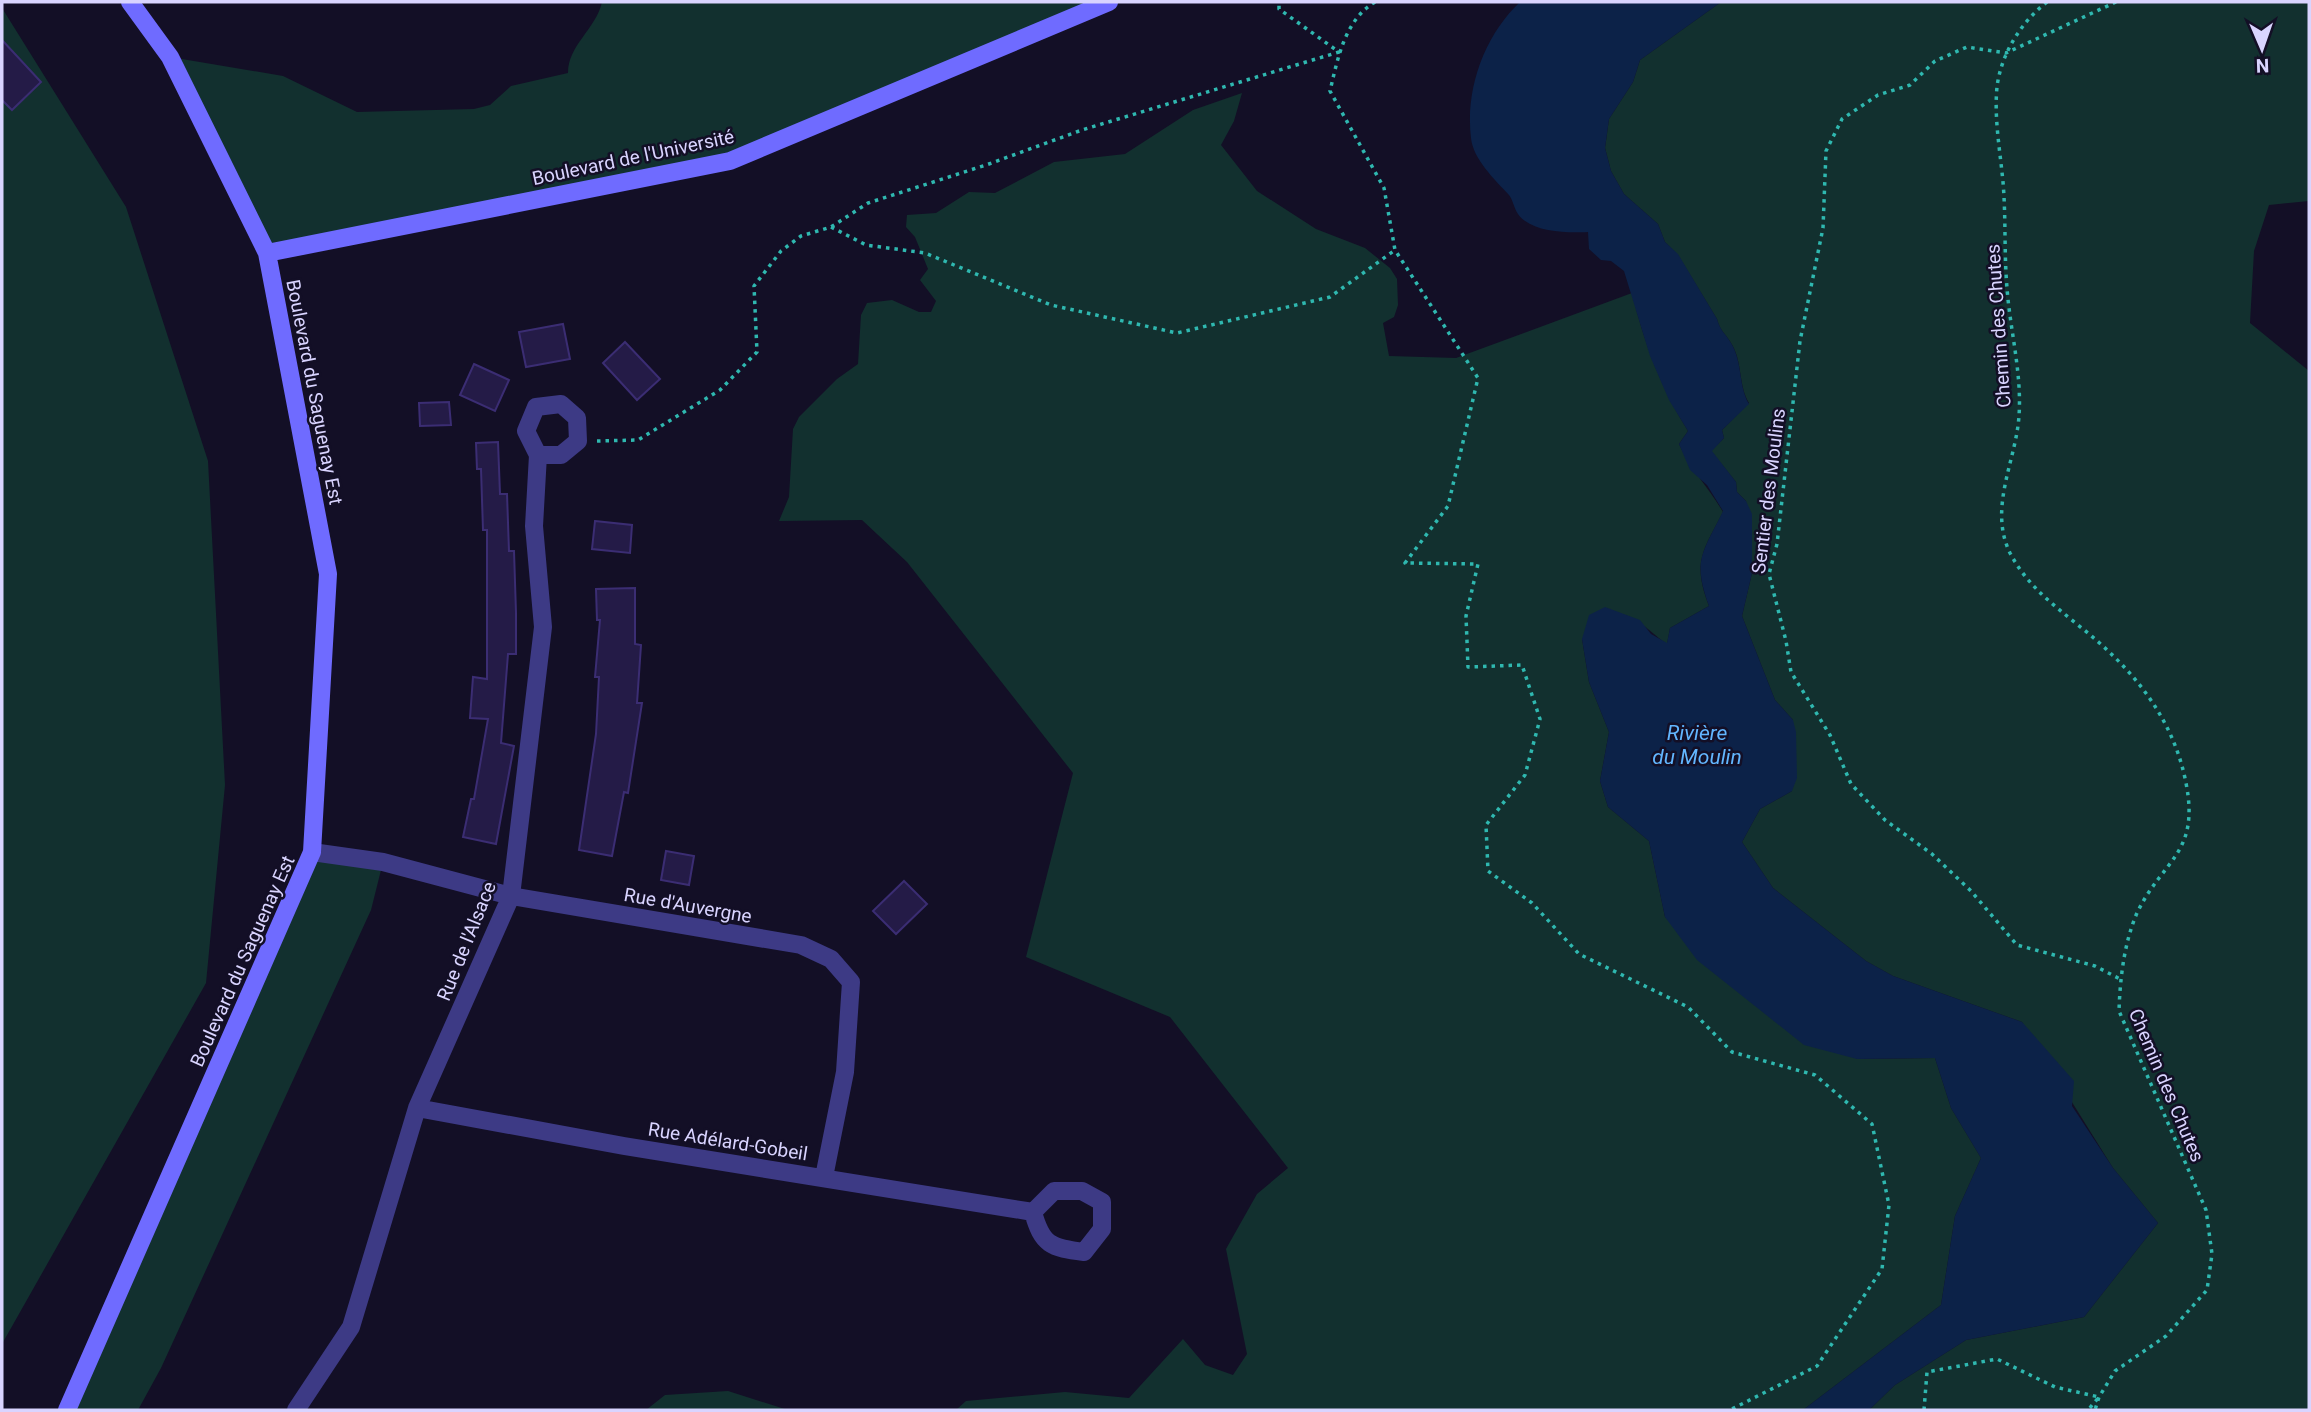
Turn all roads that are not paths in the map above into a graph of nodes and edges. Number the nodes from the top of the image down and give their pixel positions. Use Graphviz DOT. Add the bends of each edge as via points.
graph roads {
  1 [pos="130,2"];
  2 [pos="1109,2"];
  3 [pos="267,254"];
  4 [pos="538,455"];
  5 [pos="312,852"];
  6 [pos="511,896"];
  7 [pos="417,1108"];
  8 [pos="824,1177"];
  9 [pos="1033,1212"];
  10 [pos="67,1410"];
  11 [pos="296,1410"];
  1 -- 3 [label="main road, Boulevard du Saguenay Est" via="170,57"];
  2 -- 3 [label="main road, Boulevard de l'Université" via="730,161"];
  3 -- 5 [label="main road, Boulevard du Saguenay Est" via="328,574"];
  4 -- 4 [label="street, Rue de l'Alsace" via="561,455 578,441 577,418 561,404 536,407 526,431"];
  4 -- 6 [label="street, Rue de l'Alsace" via="534,526 543,627"];
  5 -- 6 [label="street, Rue d'Auvergne" via="383,862"];
  5 -- 10 [label="main road, Boulevard du Saguenay Est"];
  6 -- 7 [label="street, Rue de l'Alsace"];
  6 -- 8 [label="street, Rue d'Auvergne" via="801,945 831,958 851,982 845,1072"];
  7 -- 8 [label="street, Rue Adélard-Gobeil"];
  7 -- 11 [label="street, Rue de l'Alsace" via="351,1327"];
  8 -- 9 [label="street, Rue Adélard-Gobeil"];
}
